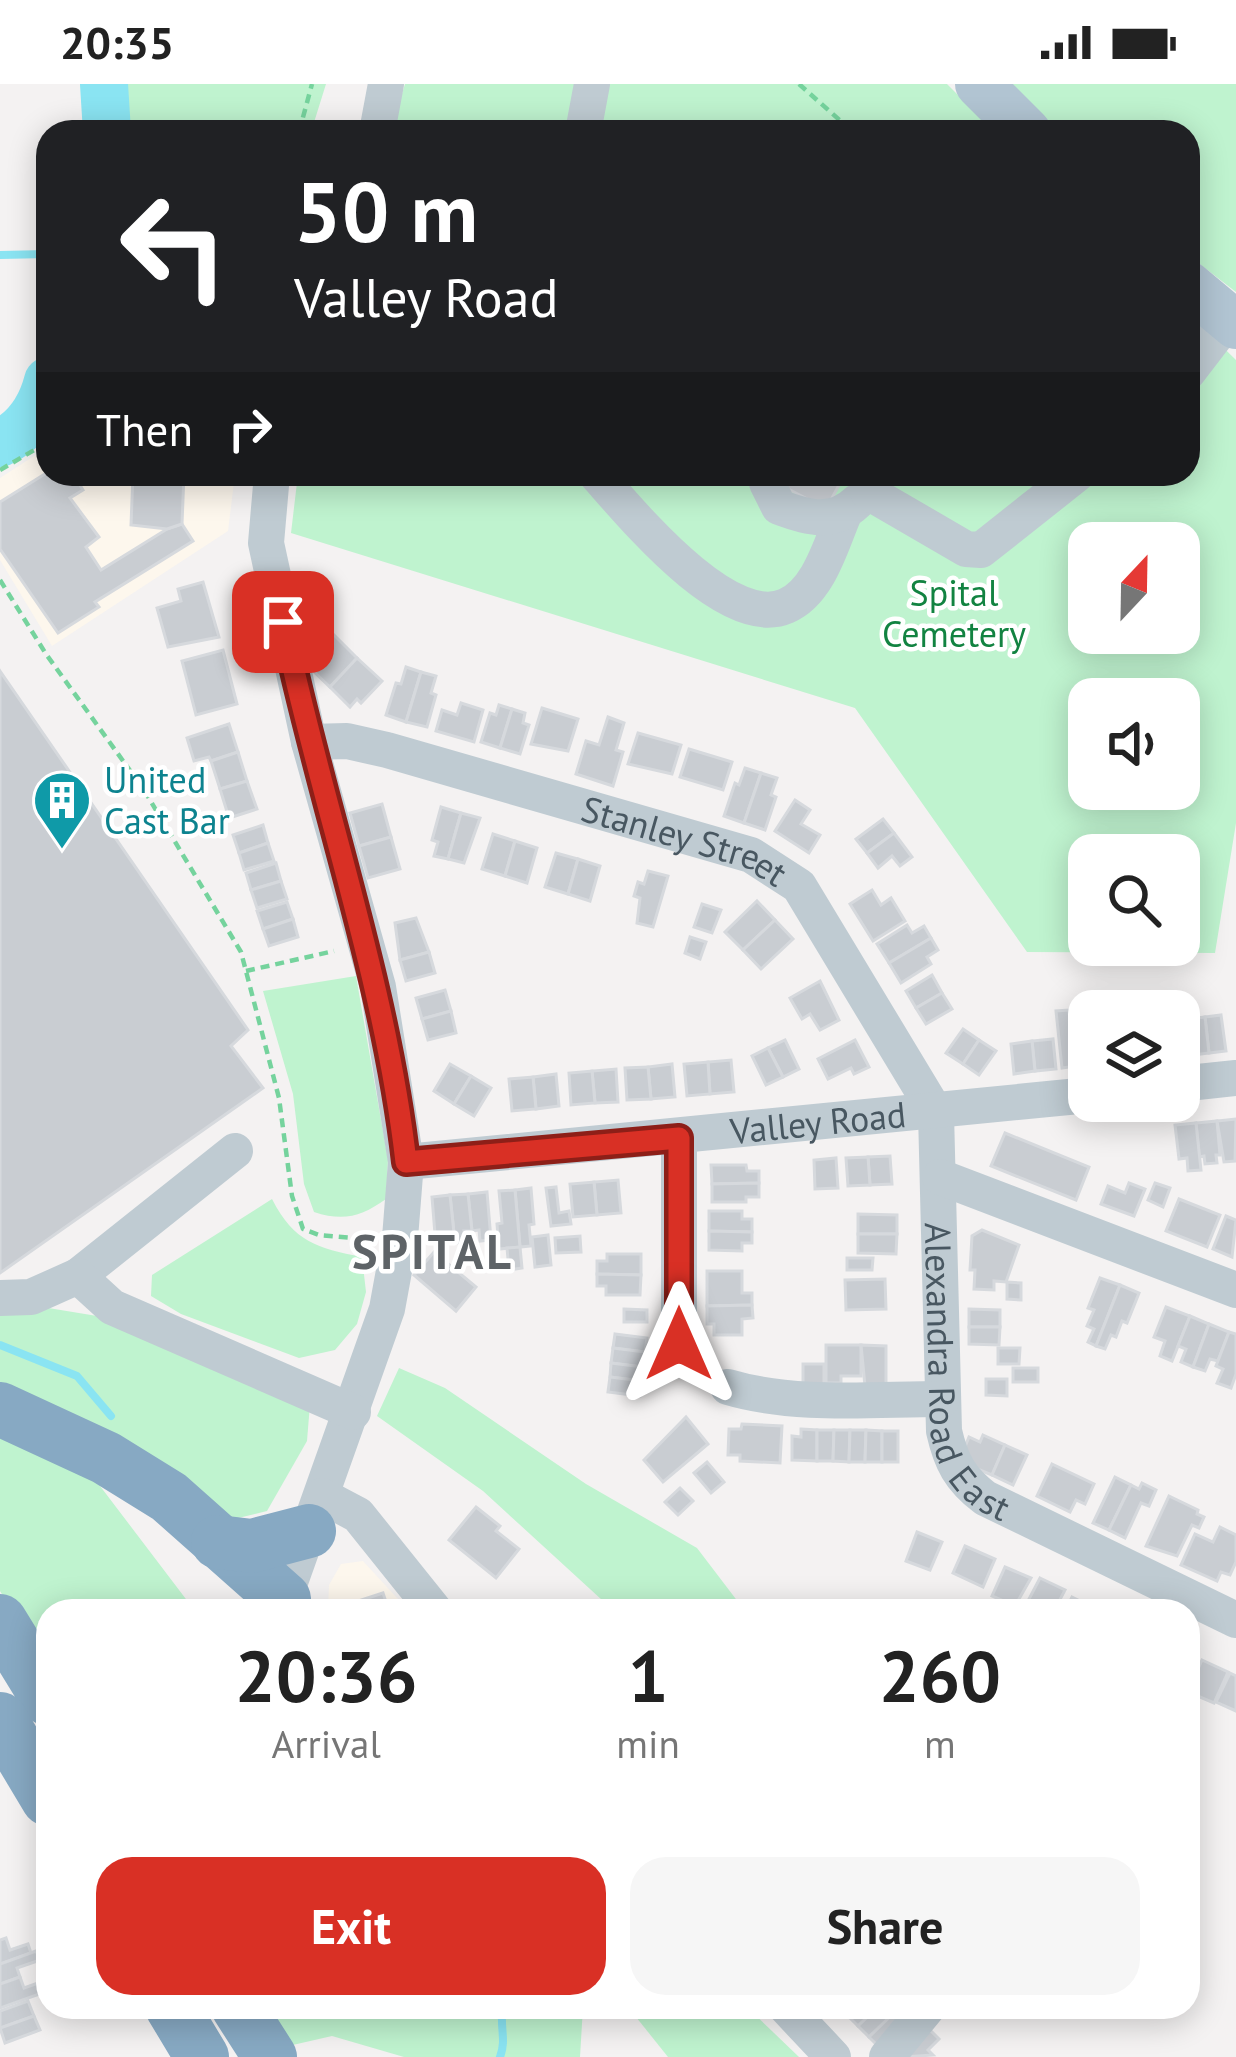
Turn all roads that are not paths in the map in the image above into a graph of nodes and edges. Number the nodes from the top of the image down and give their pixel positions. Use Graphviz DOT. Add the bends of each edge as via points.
graph roads {
  1 [pos="386,84"];
  2 [pos="592,84"];
  3 [pos="979,84"];
  4 [pos="379,120"];
  5 [pos="585,120"];
  6 [pos="1015,120"];
  7 [pos="1200,295"];
  8 [pos="1232,322"];
  9 [pos="1200,358"];
  10 [pos="271,486"];
  11 [pos="607,486"];
  12 [pos="768,486"];
  13 [pos="1062,486"];
  14 [pos="862,493"];
  15 [pos="309,742"];
  16 [pos="1236,1078"];
  17 [pos="1200,1082"];
  18 [pos="1068,1097"];
  19 [pos="936,1113"];
  20 [pos="679,1138"];
  21 [pos="235,1151"];
  22 [pos="406,1162"];
  23 [pos="940,1178"];
  24 [pos="78,1276"];
  25 [pos="1236,1290"];
  26 [pos="0,1298"];
  27 [pos="679,1344"];
  28 [pos="728,1387"];
  29 [pos="942,1399"];
  30 [pos="0,1409"];
  31 [pos="353,1412"];
  32 [pos="315,1514"];
  33 [pos="218,1542"];
  34 [pos="277,1599"];
  35 [pos="285,1599"];
  36 [pos="425,1599"];
  37 [pos="1193,1599"];
  38 [pos="1200,1602"];
  39 [pos="1236,1620"];
  40 [pos="0,1621"];
  41 [pos="36,1680"];
  42 [pos="0,1719"];
  43 [pos="36,1779"];
  44 [pos="178,2019"];
  45 [pos="220,2019"];
  46 [pos="246,2019"];
  47 [pos="797,2019"];
  48 [pos="918,2019"];
  49 [pos="198,2057"];
  50 [pos="270,2057"];
  51 [pos="833,2057"];
  52 [pos="886,2057"];
  1 -- 4 [label="street"];
  2 -- 5 [label="street"];
  3 -- 6 [label="main road"];
  7 -- 8 [label="main road"];
  8 -- 9 [label="street"];
  10 -- 15 [label="street" via="266,543"];
  11 -- 14 [label="street" via="695,578 767,611 790,605 818,574"];
  12 -- 14 [label="street" via="779,507 805,517"];
  13 -- 14 [label="street" via="981,550"];
  15 -- 19 [label="street, Stanley Street" via="387,750 751,855 799,886"];
  15 -- 22 [label="street" via="378,987"];
  16 -- 17 [label="street"];
  18 -- 19 [label="street, Valley Road"];
  19 -- 20 [label="street, Valley Road"];
  19 -- 23 [label="street, Alexandra Road East"];
  20 -- 22 [label="street, Valley Road"];
  20 -- 27 [label="street"];
  21 -- 24 [label="street"];
  22 -- 31 [label="street" via="387,1309"];
  23 -- 25 [label="street"];
  23 -- 29 [label="street, Alexandra Road East"];
  24 -- 26 [label="street" via="31,1297"];
  24 -- 31 [label="street" via="112,1307"];
  28 -- 29 [label="street"];
  29 -- 37 [label="street, Alexandra Road East" via="950,1456 963,1481"];
  30 -- 33 [label="highway" via="106,1457 170,1497"];
  31 -- 32 [label="street"];
  32 -- 33 [label="highway" via="253,1546"];
  32 -- 35 [label="street"];
  32 -- 36 [label="street" via="358,1515"];
  33 -- 34 [label="highway"];
  38 -- 39 [label="street, Alexandra Road East"];
  40 -- 41 [label="highway"];
  42 -- 43 [label="highway"];
  44 -- 49 [label="highway"];
  45 -- 49 [label="main road"];
  46 -- 50 [label="highway"];
  47 -- 51 [label="street"];
  48 -- 52 [label="street"];
}
